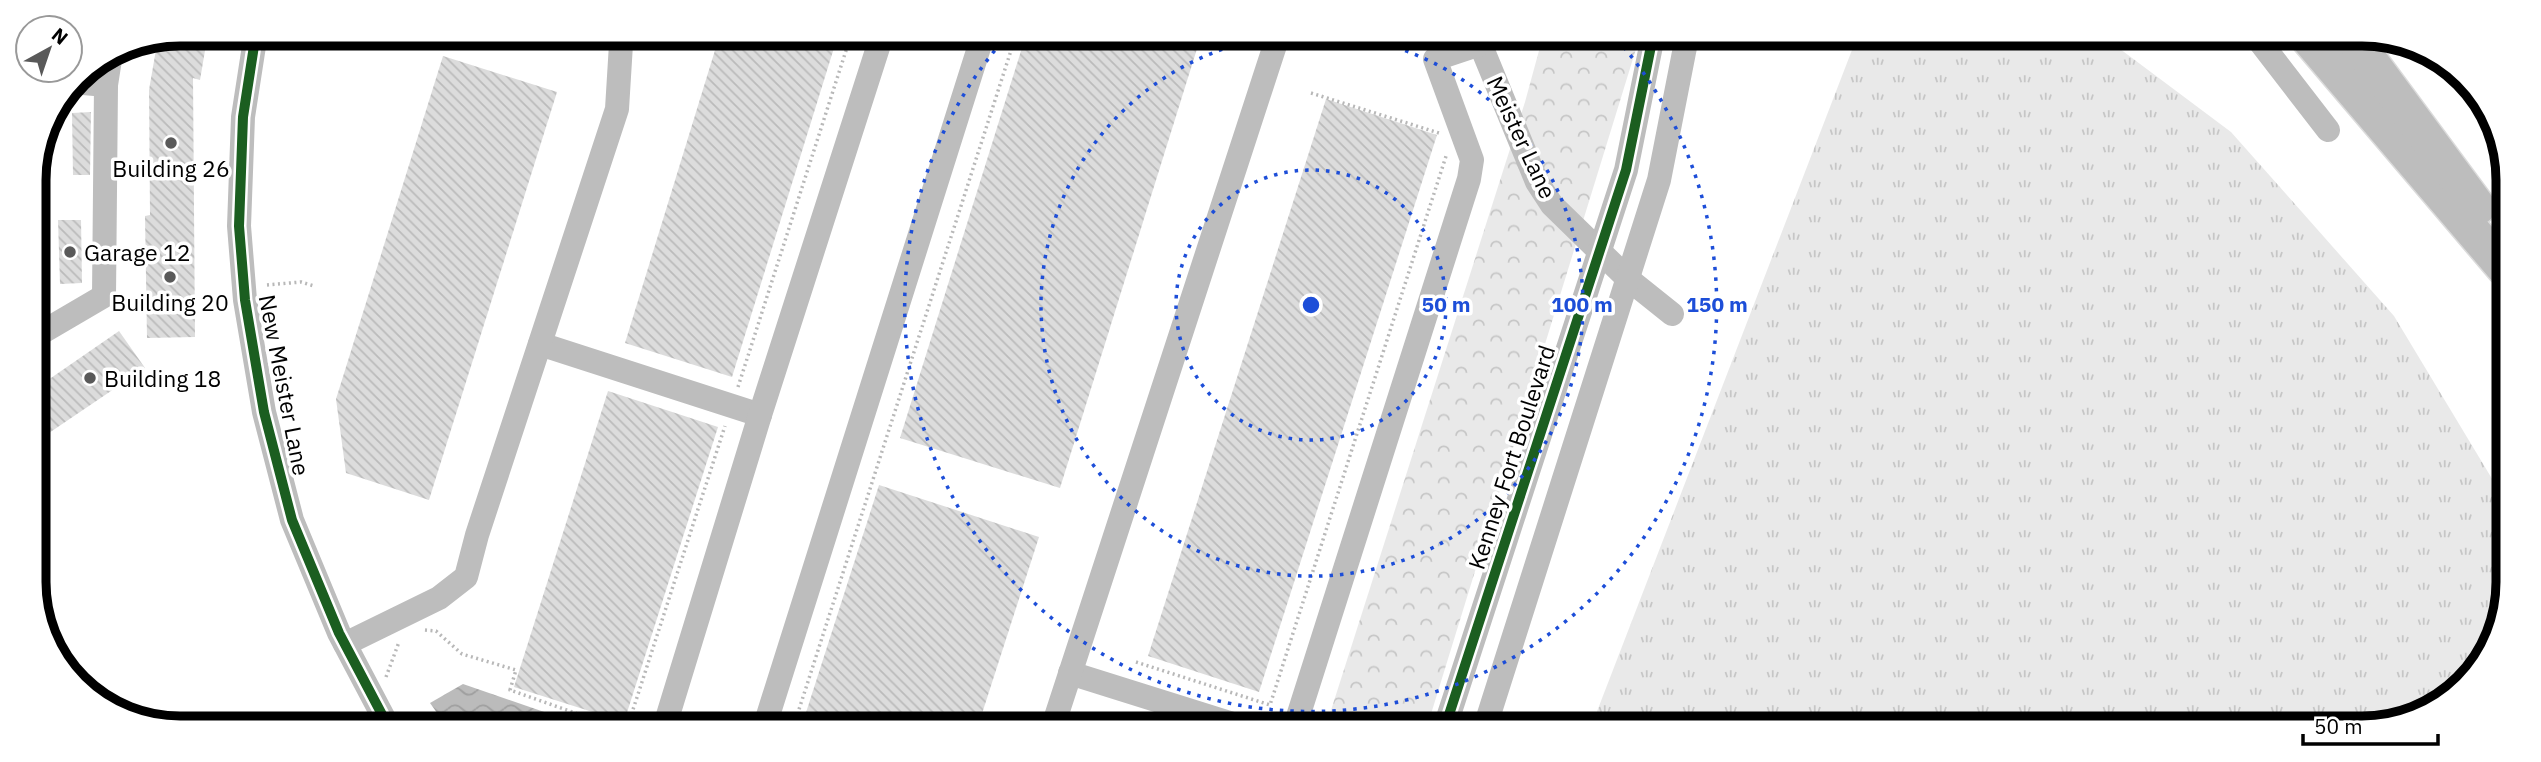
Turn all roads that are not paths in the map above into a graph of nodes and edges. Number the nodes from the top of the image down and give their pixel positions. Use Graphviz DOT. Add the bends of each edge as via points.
graph roads {
  1 [pos="254,46"];
  2 [pos="621,46"];
  3 [pos="878,46"];
  4 [pos="981,46"];
  5 [pos="1275,46"];
  6 [pos="1464,46"];
  7 [pos="1480,46"];
  8 [pos="1651,46"];
  9 [pos="1685,46"];
  10 [pos="2263,46"];
  11 [pos="2315,46"];
  12 [pos="2359,46"];
  13 [pos="109,66"];
  14 [pos="87,83"];
  15 [pos="106,85"];
  16 [pos="2328,130"];
  17 [pos="2496,234"];
  18 [pos="1600,252"];
  19 [pos="2496,259"];
  20 [pos="1627,278"];
  21 [pos="1672,314"];
  22 [pos="46,330"];
  23 [pos="540,344"];
  24 [pos="760,415"];
  25 [pos="345,644"];
  26 [pos="1070,673"];
  27 [pos="383,716"];
  28 [pos="668,716"];
  29 [pos="768,716"];
  30 [pos="1057,716"];
  31 [pos="1207,716"];
  32 [pos="1298,716"];
  33 [pos="1449,716"];
  34 [pos="1488,716"];
  1 -- 25 [label="street, New Meister Lane" via="243,117 239,226 245,300 264,412 292,520"];
  2 -- 23 [label="street" via="617,109"];
  3 -- 24 [label="street"];
  4 -- 29 [label="street"];
  5 -- 26 [label="street"];
  6 -- 32 [label="street" via="1435,59 1472,160 1469,179"];
  7 -- 18 [label="street, Meister Lane" via="1537,182 1552,205"];
  8 -- 18 [label="street, Kenney Fort Boulevard" via="1626,170"];
  9 -- 20 [label="street" via="1659,180"];
  10 -- 16 [label="street"];
  11 -- 19 [label="highway"];
  12 -- 17 [label="highway"];
  13 -- 15 [label="street"];
  14 -- 15 [label="street"];
  15 -- 22 [label="street" via="104,296"];
  18 -- 20 [label="street, Meister Lane"];
  18 -- 33 [label="street, Kenney Fort Boulevard"];
  20 -- 21 [label="street, Meister Lane"];
  20 -- 34 [label="street"];
  23 -- 24 [label="street"];
  23 -- 25 [label="street" via="466,577 439,598"];
  24 -- 28 [label="street"];
  25 -- 27 [label="street, New Meister Lane"];
  26 -- 30 [label="street"];
  26 -- 31 [label="street"];
}
